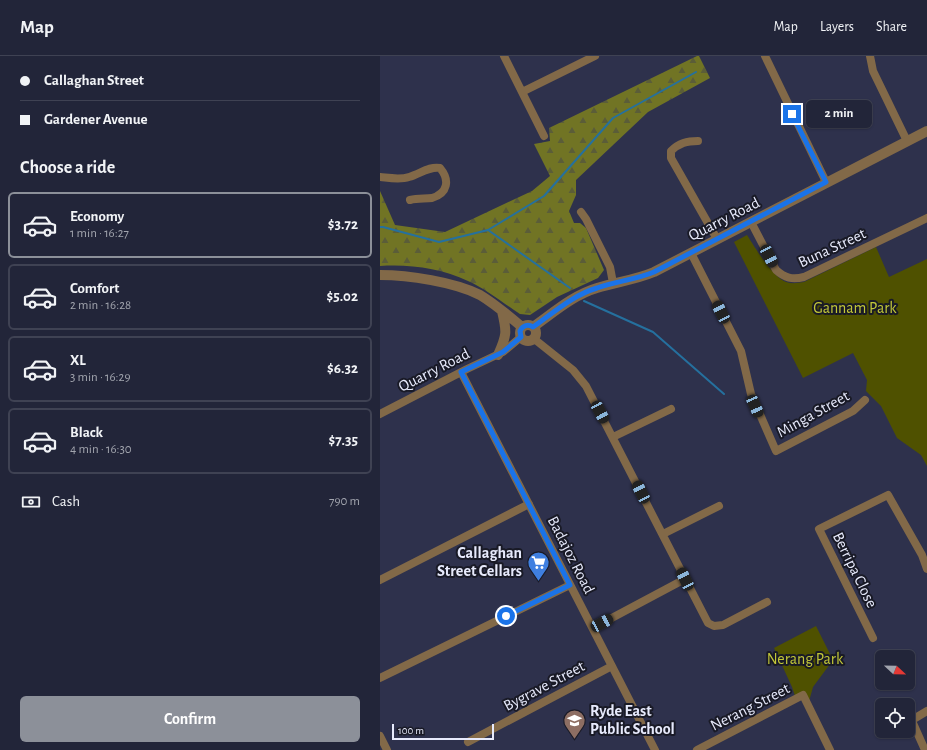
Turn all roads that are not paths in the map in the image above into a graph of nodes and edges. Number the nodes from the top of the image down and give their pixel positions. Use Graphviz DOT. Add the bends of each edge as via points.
graph roads {
  1 [pos="504,56"];
  2 [pos="594,56"];
  3 [pos="765,56"];
  4 [pos="870,56"];
  5 [pos="522,92"];
  6 [pos="927,131"];
  7 [pos="544,136"];
  8 [pos="698,140"];
  9 [pos="907,141"];
  10 [pos="380,177"];
  11 [pos="826,182"];
  12 [pos="410,200"];
  13 [pos="581,212"];
  14 [pos="927,218"];
  15 [pos="751,222"];
  16 [pos="717,239"];
  17 [pos="691,253"];
  18 [pos="380,275"];
  19 [pos="613,283"];
  20 [pos="502,311"];
  21 [pos="533,327"];
  22 [pos="522,332"];
  23 [pos="533,338"];
  24 [pos="498,355"];
  25 [pos="461,372"];
  26 [pos="865,400"];
  27 [pos="671,409"];
  28 [pos="380,414"];
  29 [pos="613,437"];
  30 [pos="529,504"];
  31 [pos="719,506"];
  32 [pos="662,534"];
  33 [pos="927,569"];
  34 [pos="685,579"];
  35 [pos="380,580"];
  36 [pos="570,585"];
  37 [pos="767,602"];
  38 [pos="593,628"];
  39 [pos="873,638"];
  40 [pos="612,666"];
  41 [pos="380,678"];
  42 [pos="927,711"];
  43 [pos="915,715"];
  44 [pos="915,727"];
  45 [pos="380,736"];
  46 [pos="468,742"];
  47 [pos="387,750"];
  48 [pos="655,750"];
  49 [pos="697,750"];
  50 [pos="830,750"];
  51 [pos="925,750"];
  1 -- 5 [label="street"];
  2 -- 5 [label="street"];
  3 -- 11 [label="street"];
  4 -- 9 [label="street" via="873,71"];
  5 -- 7 [label="street"];
  6 -- 9 [label="street, Quarry Road"];
  8 -- 16 [label="street" via="675,147 671,158"];
  9 -- 11 [label="street, Quarry Road"];
  10 -- 12 [label="street" via="396,179 432,167 440,168 447,180 442,192 433,197"];
  11 -- 15 [label="street, Quarry Road"];
  13 -- 19 [label="street" via="610,267"];
  14 -- 15 [label="street, Buna Street" via="804,278 795,279 782,276 776,270"];
  15 -- 16 [label="street, Quarry Road"];
  16 -- 17 [label="street, Quarry Road"];
  17 -- 19 [label="street, Quarry Road" via="639,278"];
  17 -- 26 [label="street, Minga Street" via="741,351 751,394 776,451 853,411"];
  18 -- 20 [label="street" via="404,276 460,287 479,295"];
  19 -- 21 [label="street, Quarry Road" via="579,295"];
  20 -- 22 [label="street"];
  20 -- 24 [label="street" via="506,336"];
  21 -- 22 [label="street" via="528,325"];
  21 -- 23 [label="street"];
  22 -- 23 [label="street" via="526,340"];
  22 -- 24 [label="street, Quarry Road" via="512,346"];
  23 -- 29 [label="street" via="579,377"];
  24 -- 25 [label="street, Quarry Road"];
  25 -- 28 [label="street, Quarry Road"];
  25 -- 30 [label="street, Badajoz Road"];
  27 -- 29 [label="street"];
  29 -- 32 [label="street"];
  30 -- 35 [label="street"];
  30 -- 36 [label="street, Badajoz Road"];
  31 -- 32 [label="street"];
  32 -- 34 [label="street"];
  33 -- 39 [label="street, Berripa Close" via="922,555 888,495 820,529"];
  34 -- 37 [label="street" via="708,623 714,626 722,625"];
  34 -- 38 [label="street"];
  36 -- 38 [label="street, Badajoz Road"];
  36 -- 41 [label="street"];
  38 -- 40 [label="street, Badajoz Road"];
  40 -- 46 [label="street, Bygrave Street"];
  40 -- 48 [label="street, Badajoz Road"];
  42 -- 43 [label="street"];
  44 -- 51 [label="street"];
  45 -- 47 [label="street"];
  49 -- 50 [label="street, Nerang Street" via="803,695"];
}
